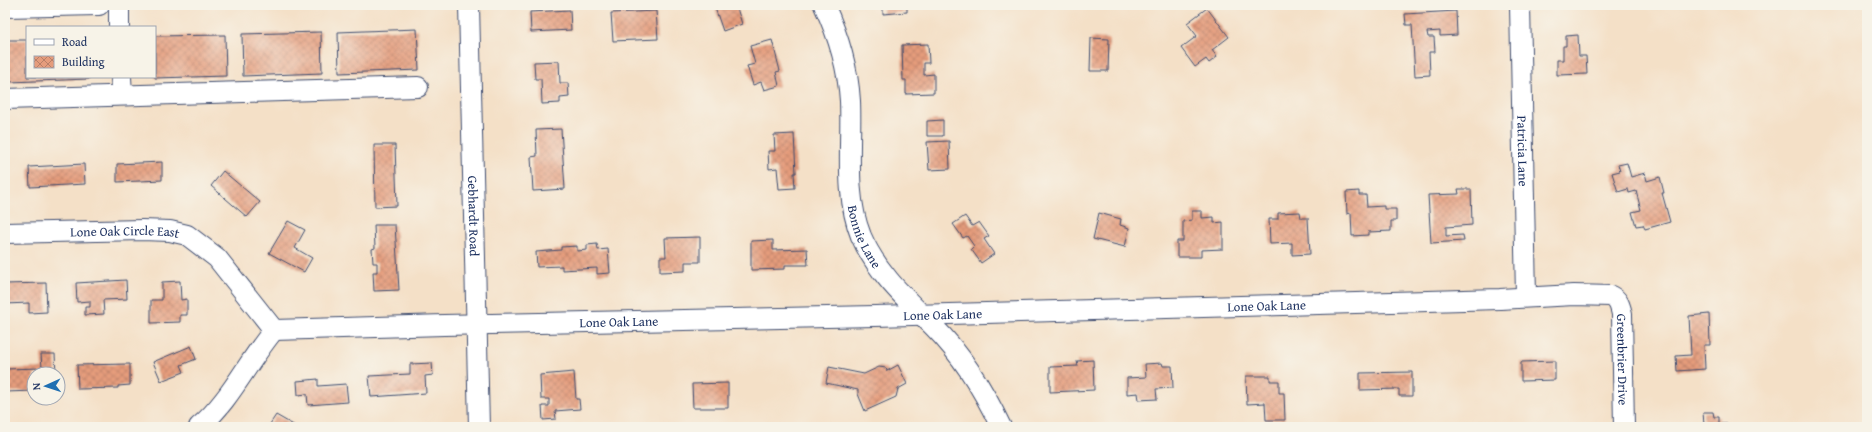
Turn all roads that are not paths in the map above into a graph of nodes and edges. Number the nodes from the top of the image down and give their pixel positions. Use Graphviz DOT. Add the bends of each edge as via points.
graph roads {
  1 [pos="98,5"];
  2 [pos="119,5"];
  3 [pos="469,5"];
  4 [pos="824,5"];
  5 [pos="1520,5"];
  6 [pos="47,6"];
  7 [pos="5,7"];
  8 [pos="119,26"];
  9 [pos="121,86"];
  10 [pos="418,87"];
  11 [pos="5,99"];
  12 [pos="5,233"];
  13 [pos="1526,296"];
  14 [pos="1611,296"];
  15 [pos="921,315"];
  16 [pos="477,324"];
  17 [pos="274,330"];
  18 [pos="199,427"];
  19 [pos="479,427"];
  20 [pos="1001,427"];
  21 [pos="1624,427"];
  1 -- 6 [label="street"];
  2 -- 8 [label="street"];
  3 -- 16 [label="street, Gebhardt Road"];
  4 -- 15 [label="street, Bonnie Lane" via="835,29 847,76 852,187 855,215 861,235 870,254 896,290"];
  5 -- 13 [label="street, Patricia Lane"];
  6 -- 7 [label="street"];
  9 -- 10 [label="street"];
  9 -- 11 [label="street"];
  12 -- 17 [label="street, Lone Oak Circle East" via="142,230 170,231 186,235 217,258"];
  13 -- 14 [label="street, Lone Oak Lane"];
  13 -- 15 [label="street, Lone Oak Lane" via="1500,299"];
  14 -- 21 [label="street, Greenbrier Drive" via="1620,304 1622,314"];
  15 -- 16 [label="street, Lone Oak Lane"];
  15 -- 20 [label="street, Bonnie Lane" via="967,366"];
  16 -- 17 [label="street, Lone Oak Lane"];
  16 -- 19 [label="street, Gebhardt Road"];
  17 -- 18 [label="street" via="224,400"];
}
